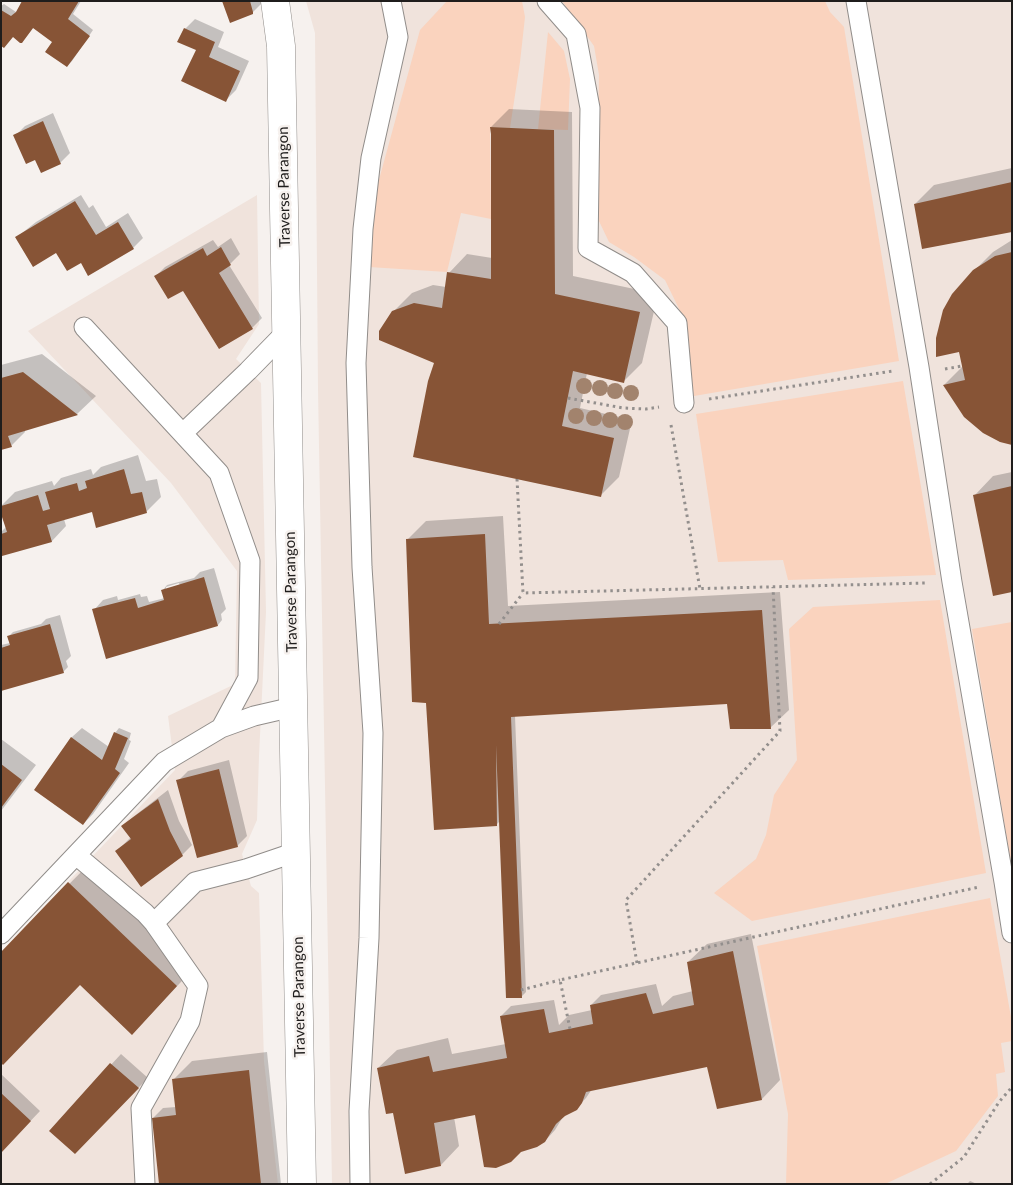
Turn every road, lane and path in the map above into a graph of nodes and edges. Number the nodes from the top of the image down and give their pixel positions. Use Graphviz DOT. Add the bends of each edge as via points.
graph roads {
  1 [pos="275,1"];
  2 [pos="547,1"];
  3 [pos="856,1"];
  4 [pos="392,2"];
  5 [pos="84,327"];
  6 [pos="287,331"];
  7 [pos="919,367"];
  8 [pos="568,398"];
  9 [pos="676,404"];
  10 [pos="183,433"];
  11 [pos="517,479"];
  12 [pos="952,582"];
  13 [pos="773,587"];
  14 [pos="700,589"];
  15 [pos="523,593"];
  16 [pos="499,624"];
  17 [pos="293,707"];
  18 [pos="221,728"];
  19 [pos="296,852"];
  20 [pos="76,855"];
  21 [pos="1004,882"];
  22 [pos="154,923"];
  23 [pos="1012,933"];
  24 [pos="1,934"];
  25 [pos="637,963"];
  26 [pos="560,980"];
  27 [pos="521,990"];
  28 [pos="570,1029"];
  29 [pos="1012,1086"];
  30 [pos="145,1184"];
  31 [pos="302,1184"];
  32 [pos="360,1184"];
  33 [pos="930,1184"];
  1 -- 6 [label="street, Traverse Parangon" via="281,46"];
  2 -- 9 [label="lane" via="576,34 590,108 588,248 633,273 677,323"];
  3 -- 7 [label="lane"];
  4 -- 32 [label="lane" via="398,37 371,158 363,230 356,364 362,567 373,733"];
  5 -- 10 [label="lane"];
  6 -- 10 [label="lane"];
  6 -- 17 [label="street, Traverse Parangon"];
  7 -- 9 [label="path"];
  7 -- 12 [label="lane"];
  8 -- 9 [label="path" via="623,408 646,409"];
  9 -- 14 [label="path"];
  10 -- 18 [label="lane" via="220,473 250,561 248,678"];
  11 -- 15 [label="path"];
  12 -- 13 [label="path"];
  12 -- 21 [label="lane"];
  13 -- 14 [label="path"];
  13 -- 25 [label="path" via="780,731 626,900"];
  14 -- 15 [label="path"];
  15 -- 16 [label="path"];
  17 -- 18 [label="lane"];
  17 -- 19 [label="street, Traverse Parangon"];
  18 -- 20 [label="lane" via="164,762"];
  19 -- 22 [label="lane" via="195,882"];
  19 -- 31 [label="street, Traverse Parangon"];
  20 -- 22 [label="lane"];
  20 -- 24 [label="lane"];
  21 -- 23 [label="lane"];
  21 -- 25 [label="path"];
  22 -- 30 [label="lane" via="198,986 190,1020 141,1108"];
  25 -- 26 [label="path"];
  26 -- 27 [label="path"];
  26 -- 28 [label="path"];
  29 -- 33 [label="path" via="964,1157"];
}
